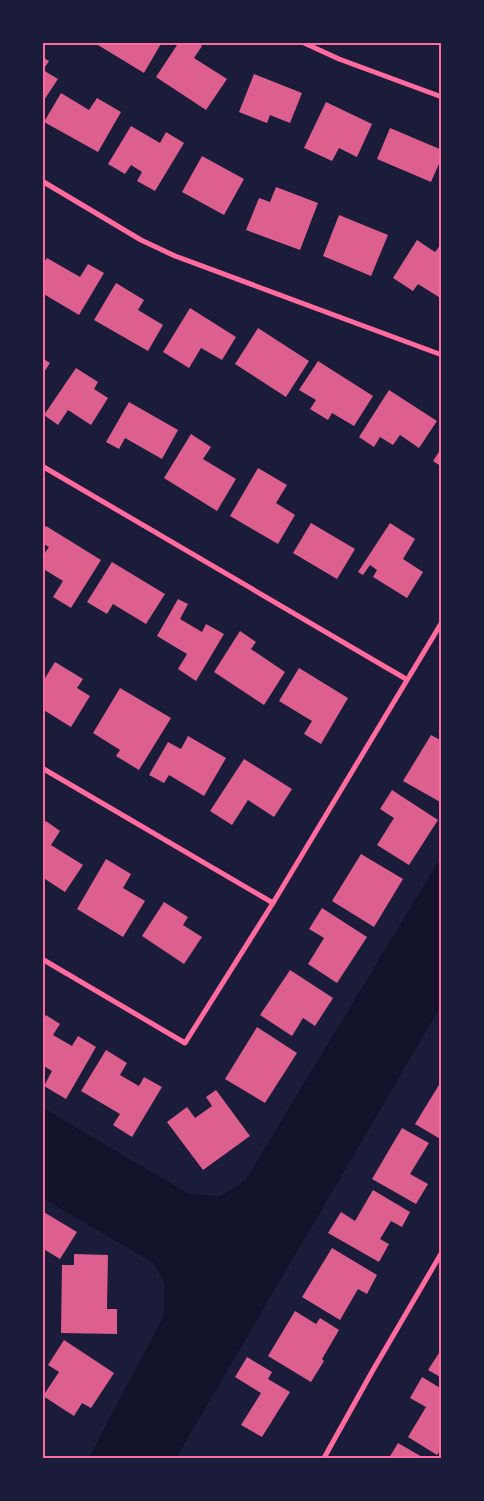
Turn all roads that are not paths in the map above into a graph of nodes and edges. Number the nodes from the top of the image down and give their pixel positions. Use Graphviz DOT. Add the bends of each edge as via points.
graph roads {
  1 [pos="302,42"];
  2 [pos="442,97"];
  3 [pos="42,181"];
  4 [pos="442,355"];
  5 [pos="42,466"];
  6 [pos="442,622"];
  7 [pos="406,679"];
  8 [pos="42,768"];
  9 [pos="273,903"];
  10 [pos="42,959"];
  11 [pos="442,1252"];
  12 [pos="324,1458"];
  1 -- 2 [label="street"];
  3 -- 4 [label="street" via="141,240 175,256"];
  5 -- 7 [label="street"];
  6 -- 7 [label="street"];
  7 -- 9 [label="street"];
  8 -- 9 [label="street"];
  9 -- 10 [label="street" via="185,1043"];
  11 -- 12 [label="street"];
}
